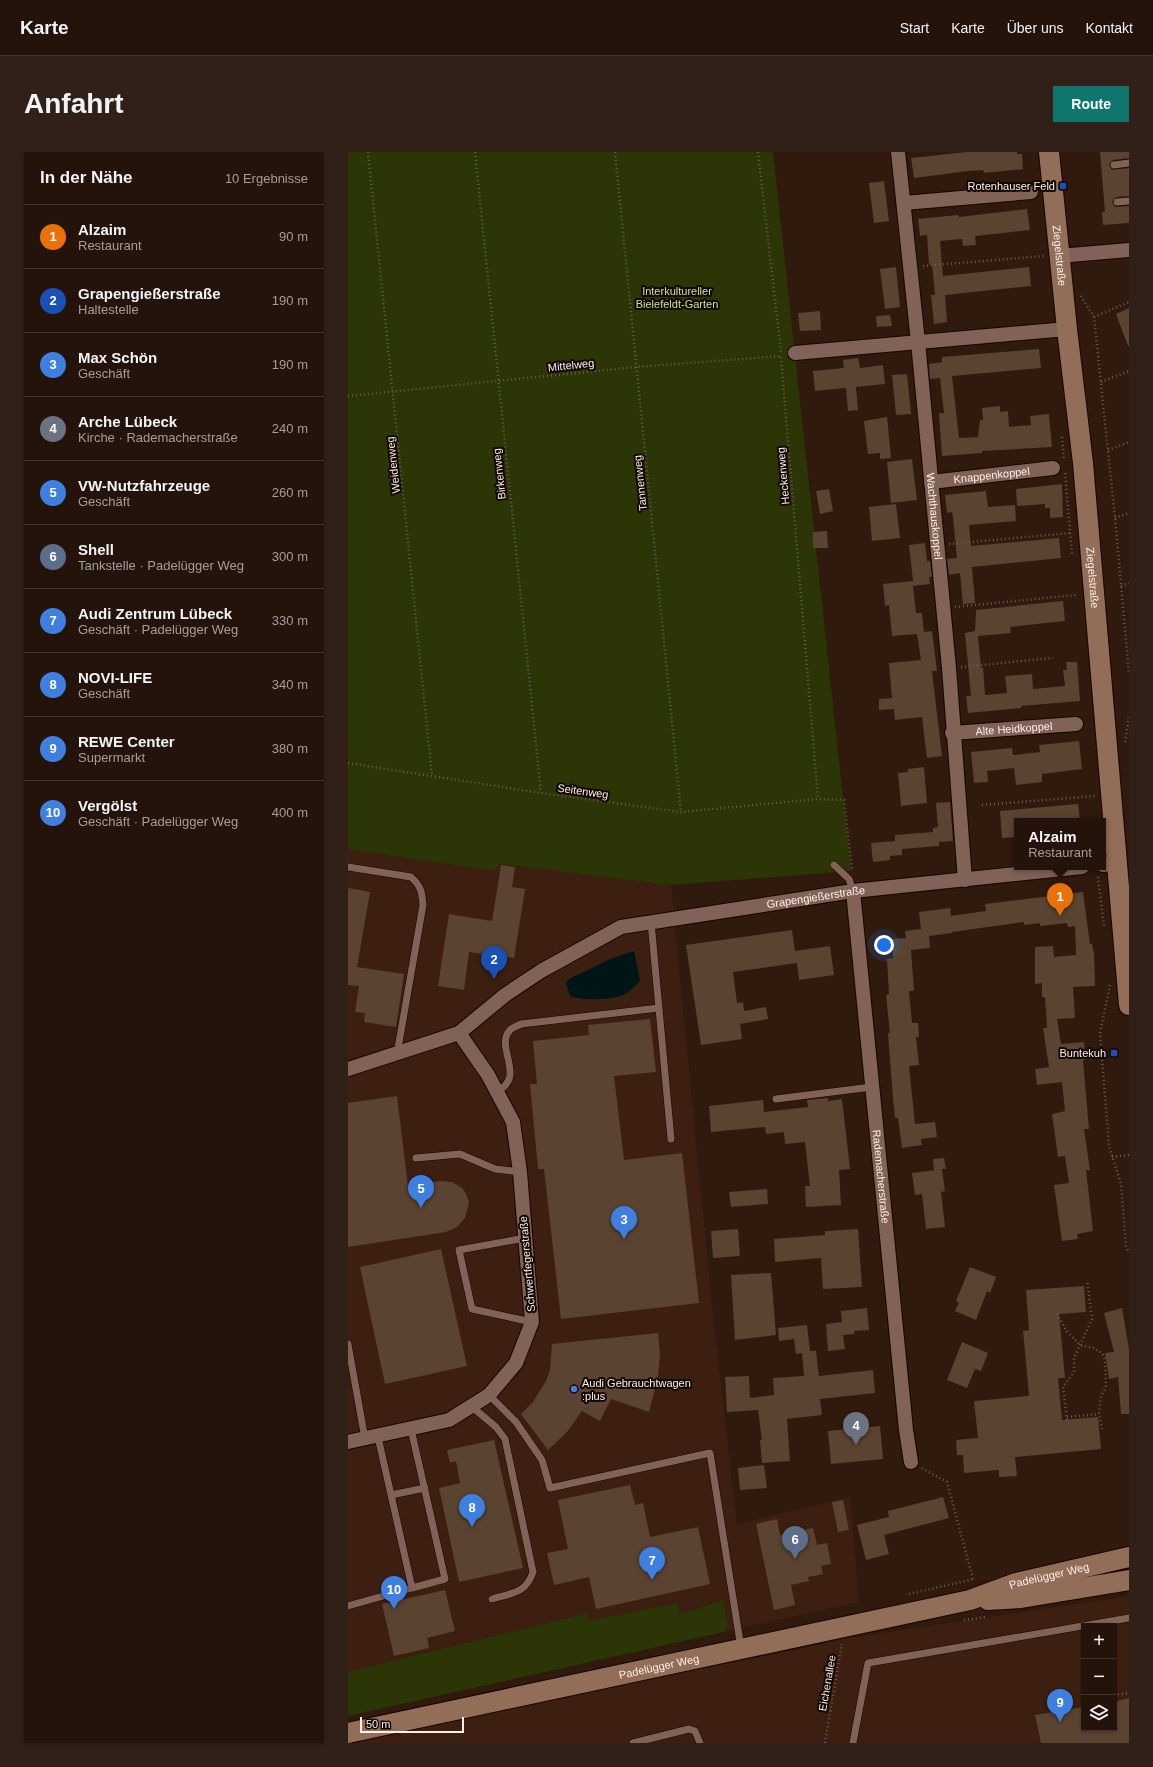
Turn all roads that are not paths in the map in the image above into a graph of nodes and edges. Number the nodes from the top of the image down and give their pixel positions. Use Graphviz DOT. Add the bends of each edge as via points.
graph roads {
  1 [pos="898,152"];
  2 [pos="1049,152"];
  3 [pos="1129,163"];
  4 [pos="1114,165"];
  5 [pos="1031,192"];
  6 [pos="1129,201"];
  7 [pos="1117,202"];
  8 [pos="904,203"];
  9 [pos="1129,250"];
  10 [pos="1048,256"];
  11 [pos="1067,329"];
  12 [pos="918,342"];
  13 [pos="788,355"];
  14 [pos="1053,468"];
  15 [pos="931,482"];
  16 [pos="1076,724"];
  17 [pos="952,733"];
  18 [pos="1103,818"];
  19 [pos="834,865"];
  20 [pos="348,867"];
  21 [pos="1106,868"];
  22 [pos="1055,870"];
  23 [pos="965,880"];
  24 [pos="853,891"];
  25 [pos="651,922"];
  26 [pos="1129,1005"];
  27 [pos="659,1008"];
  28 [pos="459,1033"];
  29 [pos="397,1055"];
  30 [pos="348,1069"];
  31 [pos="872,1087"];
  32 [pos="497,1091"];
  33 [pos="776,1099"];
  34 [pos="671,1139"];
  35 [pos="416,1158"];
  36 [pos="520,1172"];
  37 [pos="525,1238"];
  38 [pos="532,1322"];
  39 [pos="348,1344"];
  40 [pos="490,1395"];
  41 [pos="472,1406"];
  42 [pos="411,1429"];
  43 [pos="372,1438"];
  44 [pos="348,1442"];
  45 [pos="911,1462"];
  46 [pos="425,1488"];
  47 [pos="391,1494"];
  48 [pos="1129,1557"];
  49 [pos="1129,1580"];
  50 [pos="412,1588"];
  51 [pos="492,1599"];
  52 [pos="970,1600"];
  53 [pos="348,1606"];
  54 [pos="1129,1618"];
  55 [pos="741,1648"];
  56 [pos="348,1733"];
  57 [pos="633,1743"];
  58 [pos="700,1743"];
  59 [pos="853,1743"];
  1 -- 8 [label="street, Wachthauskoppel"];
  2 -- 10 [label="main road, Ziegelstraße"];
  3 -- 4 [label="lane"];
  5 -- 8 [label="street"];
  6 -- 7 [label="lane"];
  8 -- 12 [label="street, Wachthauskoppel"];
  9 -- 10 [label="street"];
  10 -- 11 [label="main road, Ziegelstraße"];
  11 -- 12 [label="street"];
  11 -- 18 [label="main road, Ziegelstraße" via="1083,463"];
  12 -- 13 [label="street"];
  12 -- 15 [label="street, Wachthauskoppel"];
  14 -- 15 [label="street, Knappenkoppel"];
  15 -- 17 [label="street, Wachthauskoppel" via="949,668"];
  16 -- 17 [label="street, Alte Heidkoppel"];
  17 -- 23 [label="street, Wachthauskoppel"];
  19 -- 24 [label="lane" via="848,878"];
  20 -- 29 [label="lane" via="411,877 422,891 423,905"];
  21 -- 26 [label="main road, Ziegelstraße"];
  22 -- 23 [label="street, Grapengießerstraße"];
  23 -- 24 [label="street, Grapengießerstraße"];
  24 -- 25 [label="street, Grapengießerstraße"];
  24 -- 31 [label="street, Rademacherstraße"];
  25 -- 27 [label="lane"];
  25 -- 28 [label="street, Grapengießerstraße" via="621,927 541,971 505,994"];
  27 -- 32 [label="lane" via="529,1023 511,1029 507,1035 510,1077 504,1088"];
  27 -- 34 [label="lane"];
  28 -- 29 [label="street, Grapengießerstraße"];
  28 -- 32 [label="street, Schwertfegerstraße"];
  29 -- 30 [label="street, Grapengießerstraße"];
  31 -- 33 [label="lane"];
  31 -- 45 [label="street, Rademacherstraße"];
  32 -- 36 [label="street, Schwertfegerstraße" via="513,1122"];
  35 -- 36 [label="lane" via="460,1154 495,1169"];
  36 -- 37 [label="street, Schwertfegerstraße"];
  37 -- 38 [label="street, Schwertfegerstraße"];
  37 -- 38 [label="lane" via="459,1250 472,1309"];
  38 -- 40 [label="street, Schwertfegerstraße" via="516,1363"];
  39 -- 43 [label="lane"];
  40 -- 41 [label="street, Schwertfegerstraße"];
  40 -- 55 [label="lane" via="516,1422 542,1460 550,1488 710,1452"];
  41 -- 42 [label="street, Schwertfegerstraße" via="449,1420"];
  41 -- 51 [label="lane" via="496,1427 505,1439 533,1572 529,1584 521,1591"];
  42 -- 43 [label="street, Schwertfegerstraße"];
  42 -- 46 [label="lane"];
  43 -- 44 [label="street, Schwertfegerstraße"];
  43 -- 47 [label="lane"];
  46 -- 47 [label="lane"];
  46 -- 50 [label="lane" via="445,1579"];
  47 -- 50 [label="lane"];
  48 -- 52 [label="main road, Padelügger Weg" via="1016,1583"];
  49 -- 52 [label="main road, Padelügger Weg" via="1021,1598"];
  50 -- 53 [label="lane"];
  52 -- 55 [label="main road, Padelügger Weg"];
  54 -- 59 [label="lane" via="868,1663"];
  55 -- 56 [label="main road, Padelügger Weg"];
  57 -- 58 [label="lane" via="689,1729 695,1731"];
}
